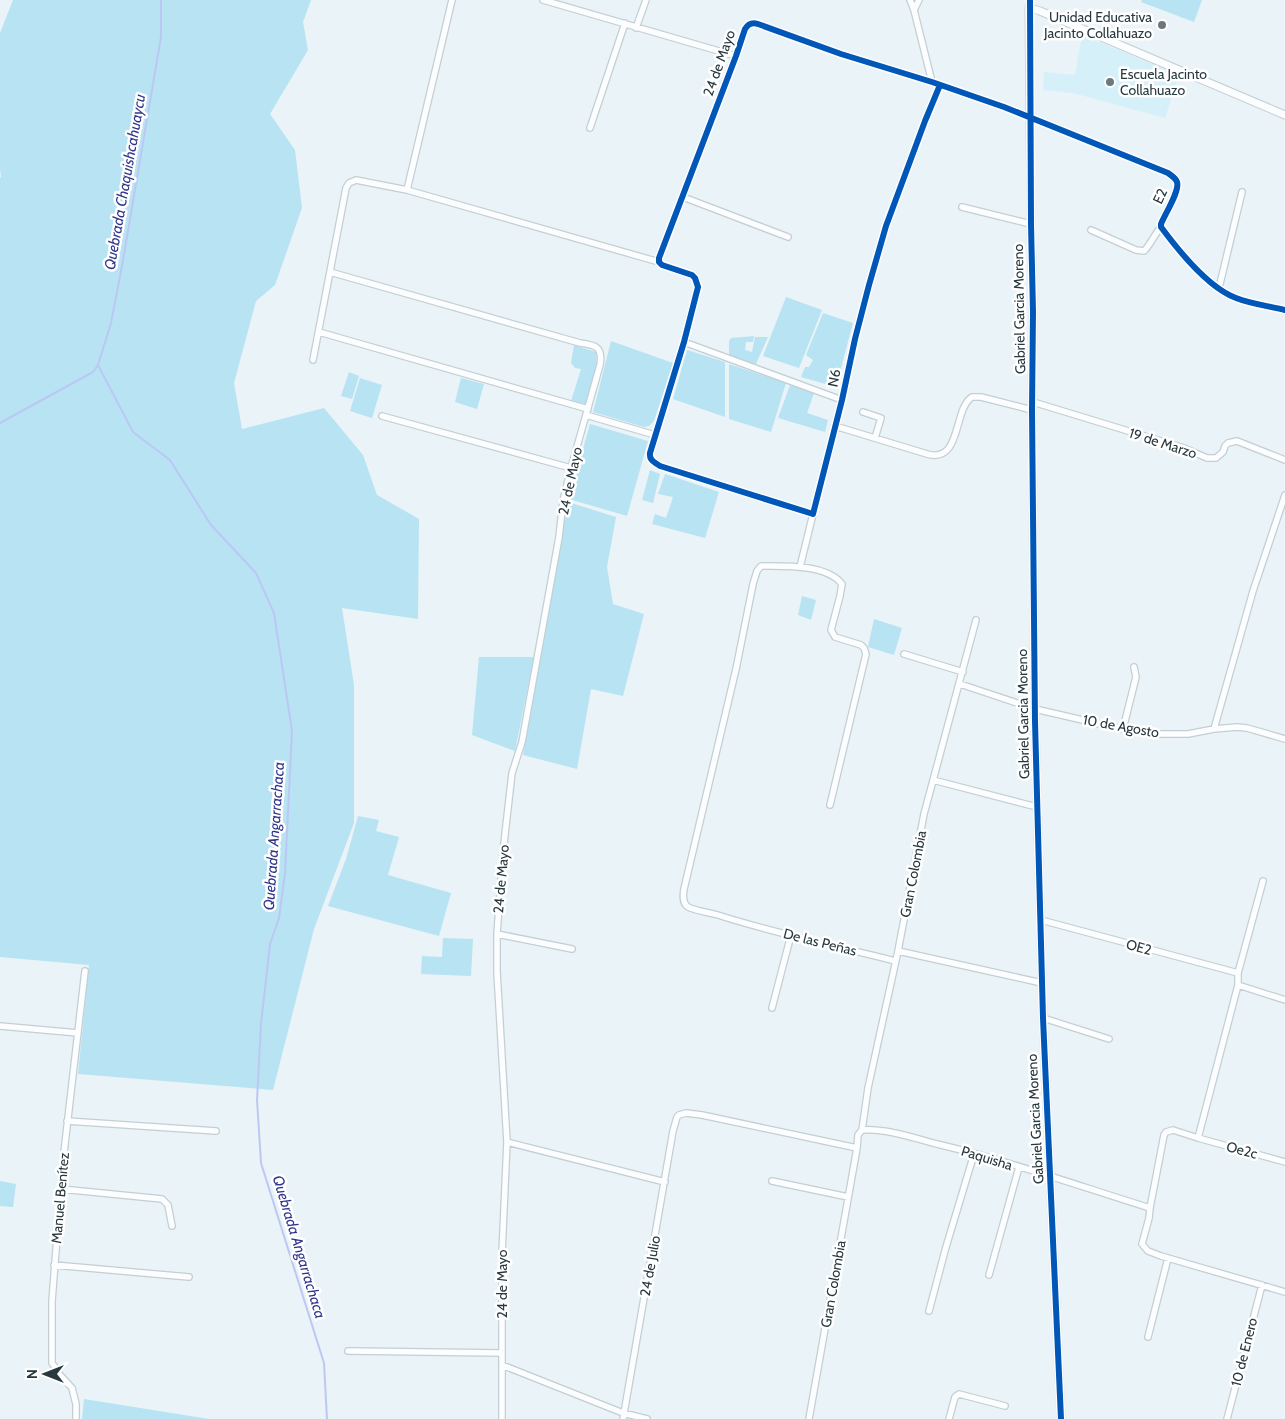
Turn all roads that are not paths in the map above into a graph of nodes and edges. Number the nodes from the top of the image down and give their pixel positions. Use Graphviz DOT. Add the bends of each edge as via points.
graph roads {
  1 [pos="452,0"];
  2 [pos="543,0"];
  3 [pos="646,0"];
  4 [pos="910,0"];
  5 [pos="919,0"];
  6 [pos="552,1"];
  7 [pos="1030,5"];
  8 [pos="914,10"];
  9 [pos="625,23"];
  10 [pos="636,28"];
  11 [pos="736,56"];
  12 [pos="932,82"];
  13 [pos="940,85"];
  14 [pos="1285,115"];
  15 [pos="1030,117"];
  16 [pos="590,128"];
  17 [pos="407,190"];
  18 [pos="1242,192"];
  19 [pos="683,197"];
  20 [pos="962,207"];
  21 [pos="1031,224"];
  22 [pos="1161,227"];
  23 [pos="1091,230"];
  24 [pos="788,237"];
  25 [pos="659,262"];
  26 [pos="330,272"];
  27 [pos="1219,288"];
  28 [pos="1285,310"];
  29 [pos="319,332"];
  30 [pos="684,342"];
  31 [pos="313,360"];
  32 [pos="842,400"];
  33 [pos="1032,406"];
  34 [pos="587,412"];
  35 [pos="863,412"];
  36 [pos="382,416"];
  37 [pos="835,426"];
  38 [pos="654,435"];
  39 [pos="875,438"];
  40 [pos="1285,460"];
  41 [pos="571,468"];
  42 [pos="1285,495"];
  43 [pos="1284,503"];
  44 [pos="813,514"];
  45 [pos="800,567"];
  46 [pos="976,620"];
  47 [pos="904,654"];
  48 [pos="1134,666"];
  49 [pos="962,672"];
  50 [pos="960,684"];
  51 [pos="1035,709"];
  52 [pos="1123,729"];
  53 [pos="1214,729"];
  54 [pos="1285,739"];
  55 [pos="933,780"];
  56 [pos="830,805"];
  57 [pos="1037,807"];
  58 [pos="1263,881"];
  59 [pos="1040,920"];
  60 [pos="497,934"];
  61 [pos="791,935"];
  62 [pos="572,949"];
  63 [pos="898,950"];
  64 [pos="895,961"];
  65 [pos="85,971"];
  66 [pos="1238,973"];
  67 [pos="1042,983"];
  68 [pos="1238,985"];
  69 [pos="1285,1000"];
  70 [pos="772,1008"];
  71 [pos="1043,1018"];
  72 [pos="0,1026"];
  73 [pos="78,1033"];
  74 [pos="1109,1039"];
  75 [pos="67,1121"];
  76 [pos="216,1130"];
  77 [pos="862,1130"];
  78 [pos="1198,1138"];
  79 [pos="507,1142"];
  80 [pos="857,1148"];
  81 [pos="974,1154"];
  82 [pos="1285,1162"];
  83 [pos="1019,1167"];
  84 [pos="1050,1177"];
  85 [pos="772,1181"];
  86 [pos="665,1182"];
  87 [pos="60,1189"];
  88 [pos="848,1197"];
  89 [pos="1150,1208"];
  90 [pos="172,1226"];
  91 [pos="1168,1258"];
  92 [pos="54,1265"];
  93 [pos="989,1275"];
  94 [pos="189,1277"];
  95 [pos="1262,1285"];
  96 [pos="1285,1292"];
  97 [pos="929,1311"];
  98 [pos="1148,1337"];
  99 [pos="348,1351"];
  100 [pos="502,1353"];
  101 [pos="502,1365"];
  102 [pos="1005,1406"];
  103 [pos="623,1416"];
  104 [pos="76,1419"];
  105 [pos="502,1419"];
  106 [pos="647,1419"];
  107 [pos="809,1419"];
  108 [pos="949,1419"];
  109 [pos="1061,1419"];
  110 [pos="1227,1419"];
  1 -- 17 [label="street"];
  2 -- 6 [label="street"];
  3 -- 10 [label="street"];
  4 -- 8 [label="street"];
  5 -- 8 [label="street"];
  6 -- 9 [label="street"];
  7 -- 14 [label="street"];
  7 -- 15 [label="street, Gabriel Garcia Moreno"];
  8 -- 12 [label="street"];
  9 -- 10 [label="street"];
  9 -- 16 [label="street"];
  10 -- 11 [label="street"];
  11 -- 12 [label="street, 24 de Mayo" via="745,29 755,23"];
  11 -- 19 [label="street, 24 de Mayo"];
  12 -- 13 [label="street, 24 de Mayo"];
  13 -- 15 [label="street, 24 de Mayo"];
  13 -- 32 [label="street, N6" via="886,226 857,330"];
  15 -- 21 [label="street, Gabriel Garcia Moreno"];
  15 -- 22 [label="street, E2" via="1174,178 1177,189"];
  17 -- 25 [label="street"];
  17 -- 26 [label="street" via="356,180 349,183"];
  18 -- 27 [label="street"];
  19 -- 24 [label="street"];
  19 -- 25 [label="street, 24 de Mayo"];
  20 -- 21 [label="street"];
  21 -- 33 [label="street, Gabriel Garcia Moreno"];
  22 -- 23 [label="street" via="1144,251"];
  22 -- 27 [label="street" via="1206,279"];
  25 -- 30 [label="street" via="692,275 698,282"];
  26 -- 29 [label="street"];
  26 -- 34 [label="street, 24 de Mayo" via="591,344 601,351 601,360"];
  27 -- 28 [label="street" via="1236,298"];
  29 -- 31 [label="street"];
  29 -- 34 [label="street"];
  30 -- 32 [label="street"];
  30 -- 38 [label="street"];
  32 -- 37 [label="street, N6"];
  33 -- 39 [label="street, 19 de Marzo" via="972,397 966,402 948,449 938,455"];
  33 -- 40 [label="street, 19 de Marzo" via="1184,448 1207,458 1216,458 1228,443 1237,441"];
  33 -- 51 [label="street, Gabriel Garcia Moreno"];
  34 -- 38 [label="street"];
  34 -- 41 [label="street, 24 de Mayo"];
  35 -- 39 [label="street" via="881,418"];
  36 -- 41 [label="street"];
  37 -- 39 [label="street, 19 de Marzo"];
  37 -- 44 [label="street, N6"];
  38 -- 44 [label="street" via="650,458 660,466"];
  41 -- 60 [label="street, 24 de Mayo" via="522,742 512,773"];
  42 -- 43 [label="street"];
  43 -- 53 [label="street" via="1253,591"];
  44 -- 45 [label="street, N6"];
  45 -- 56 [label="street" via="822,572 842,584 832,630 835,637 861,645 866,654"];
  45 -- 61 [label="street, De las Peñas" via="761,566 757,571 683,897 689,907"];
  46 -- 49 [label="street, Gran Colombia"];
  47 -- 49 [label="street"];
  48 -- 52 [label="street" via="1136,678"];
  49 -- 50 [label="street, Gran Colombia"];
  50 -- 51 [label="street, 10 de Agosto"];
  50 -- 55 [label="street, Gran Colombia"];
  51 -- 52 [label="street, 10 de Agosto"];
  51 -- 57 [label="street, Gabriel Garcia Moreno"];
  52 -- 53 [label="street, 10 de Agosto" via="1188,734"];
  53 -- 54 [label="street, 10 de Agosto" via="1247,728"];
  55 -- 57 [label="street"];
  55 -- 63 [label="street, Gran Colombia"];
  57 -- 59 [label="street, Gabriel Garcia Moreno"];
  58 -- 66 [label="street"];
  59 -- 66 [label="street, OE2"];
  59 -- 67 [label="street, Gabriel Garcia Moreno"];
  60 -- 62 [label="street"];
  60 -- 79 [label="street, 24 de Mayo"];
  61 -- 64 [label="street, De las Peñas"];
  61 -- 70 [label="street"];
  63 -- 64 [label="street, Gran Colombia"];
  63 -- 67 [label="street"];
  64 -- 77 [label="street, Gran Colombia"];
  65 -- 73 [label="street, Manuel Benítez"];
  66 -- 68 [label="street"];
  67 -- 71 [label="street, Gabriel Garcia Moreno"];
  68 -- 69 [label="street"];
  68 -- 78 [label="street"];
  71 -- 74 [label="street"];
  71 -- 84 [label="street, Gabriel Garcia Moreno"];
  72 -- 73 [label="street"];
  73 -- 75 [label="street, Manuel Benítez"];
  75 -- 76 [label="street"];
  75 -- 87 [label="street, Manuel Benítez"];
  77 -- 80 [label="street" via="858,1135"];
  77 -- 81 [label="street, Paquisha" via="903,1135"];
  78 -- 82 [label="street, Oe2c"];
  78 -- 89 [label="street, Oe2c" via="1173,1130 1166,1132"];
  79 -- 86 [label="street"];
  79 -- 100 [label="street, 24 de Mayo"];
  80 -- 86 [label="street, 24 de Julio" via="686,1113 676,1117"];
  80 -- 88 [label="street, Gran Colombia"];
  81 -- 83 [label="street, Paquisha"];
  81 -- 97 [label="street"];
  83 -- 84 [label="street, Paquisha"];
  83 -- 93 [label="street"];
  84 -- 89 [label="street, Paquisha"];
  84 -- 109 [label="street, Gabriel Garcia Moreno"];
  85 -- 88 [label="street"];
  86 -- 103 [label="street, 24 de Julio"];
  87 -- 90 [label="street" via="162,1199 168,1205"];
  87 -- 92 [label="street, Manuel Benítez"];
  88 -- 107 [label="street, Gran Colombia"];
  89 -- 91 [label="street" via="1143,1247"];
  91 -- 95 [label="street"];
  91 -- 98 [label="street"];
  92 -- 94 [label="street"];
  92 -- 104 [label="street, Manuel Benítez" via="52,1363 72,1388"];
  95 -- 96 [label="street"];
  95 -- 110 [label="street, 10 de Enero"];
  99 -- 100 [label="street"];
  100 -- 101 [label="street, 24 de Mayo"];
  101 -- 103 [label="street"];
  101 -- 105 [label="street, 24 de Mayo"];
  102 -- 108 [label="street" via="959,1394 955,1397"];
  103 -- 106 [label="street"];
}
